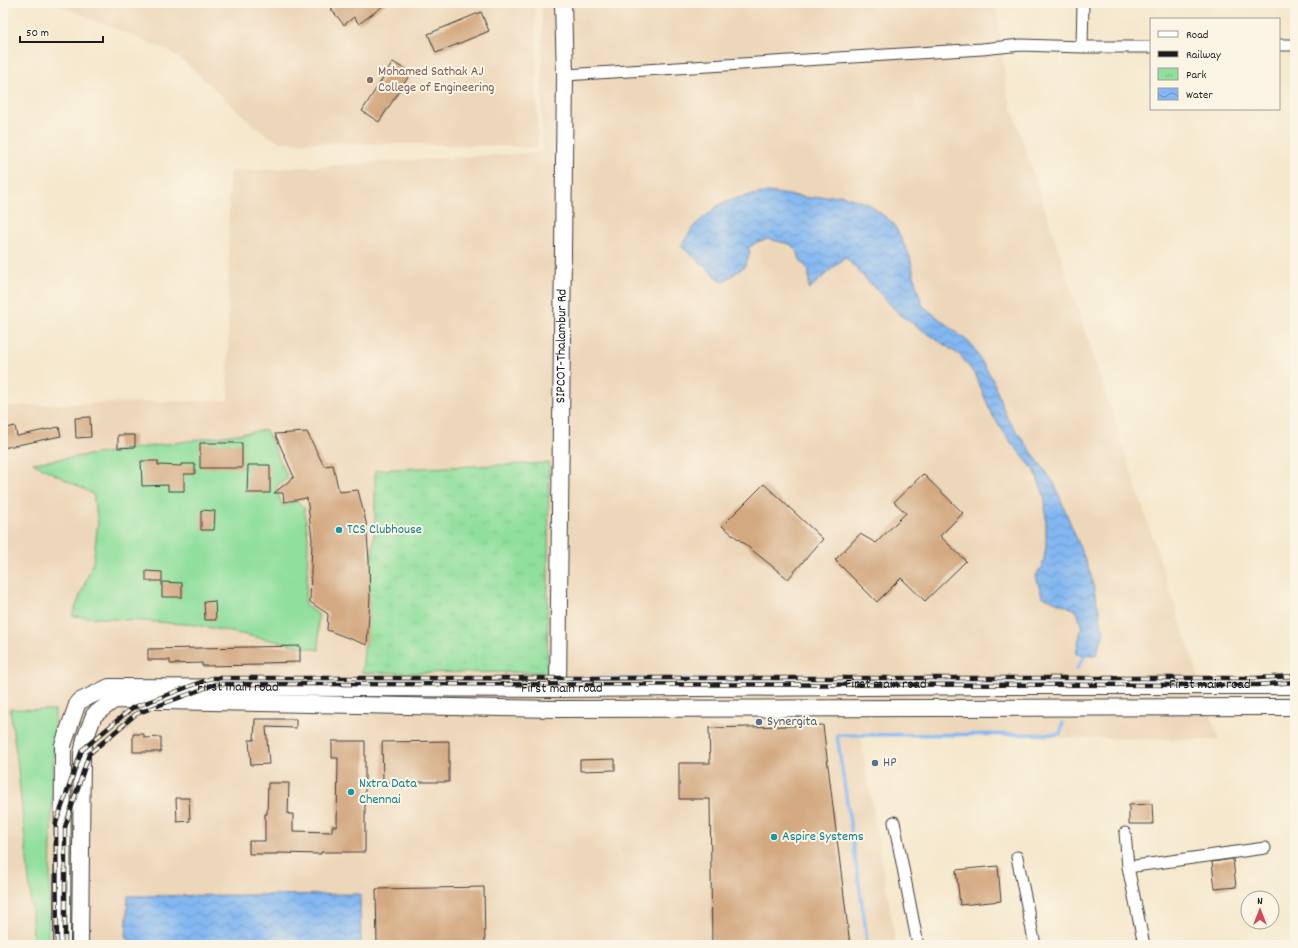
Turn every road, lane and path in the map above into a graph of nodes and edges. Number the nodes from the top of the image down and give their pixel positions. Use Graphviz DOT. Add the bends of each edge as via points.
graph roads {
  1 [pos="564,3"];
  2 [pos="1083,3"];
  3 [pos="1280,45"];
  4 [pos="1295,45"];
  5 [pos="1150,46"];
  6 [pos="1082,47"];
  7 [pos="565,76"];
  8 [pos="1295,686"];
  9 [pos="558,689"];
  10 [pos="1295,707"];
  11 [pos="894,822"];
  12 [pos="1125,833"];
  13 [pos="1265,848"];
  14 [pos="1017,857"];
  15 [pos="1128,867"];
  16 [pos="62,945"];
  17 [pos="80,945"];
  18 [pos="918,945"];
  19 [pos="1034,945"];
  20 [pos="1144,945"];
  1 -- 7 [label="street, SIPCOT-Thalambur Rd"];
  2 -- 6 [label="street"];
  3 -- 4 [label="street"];
  5 -- 6 [label="street"];
  6 -- 7 [label="street" via="1021,45"];
  7 -- 9 [label="street, SIPCOT-Thalambur Rd"];
  8 -- 9 [label="street, First main road"];
  9 -- 16 [label="street, First main road" via="109,687 78,702 63,745"];
  10 -- 17 [label="street" via="556,709 114,700 94,715 82,754"];
  11 -- 18 [label="street"];
  12 -- 15 [label="street"];
  13 -- 15 [label="street"];
  14 -- 19 [label="street"];
  15 -- 20 [label="street"];
}
